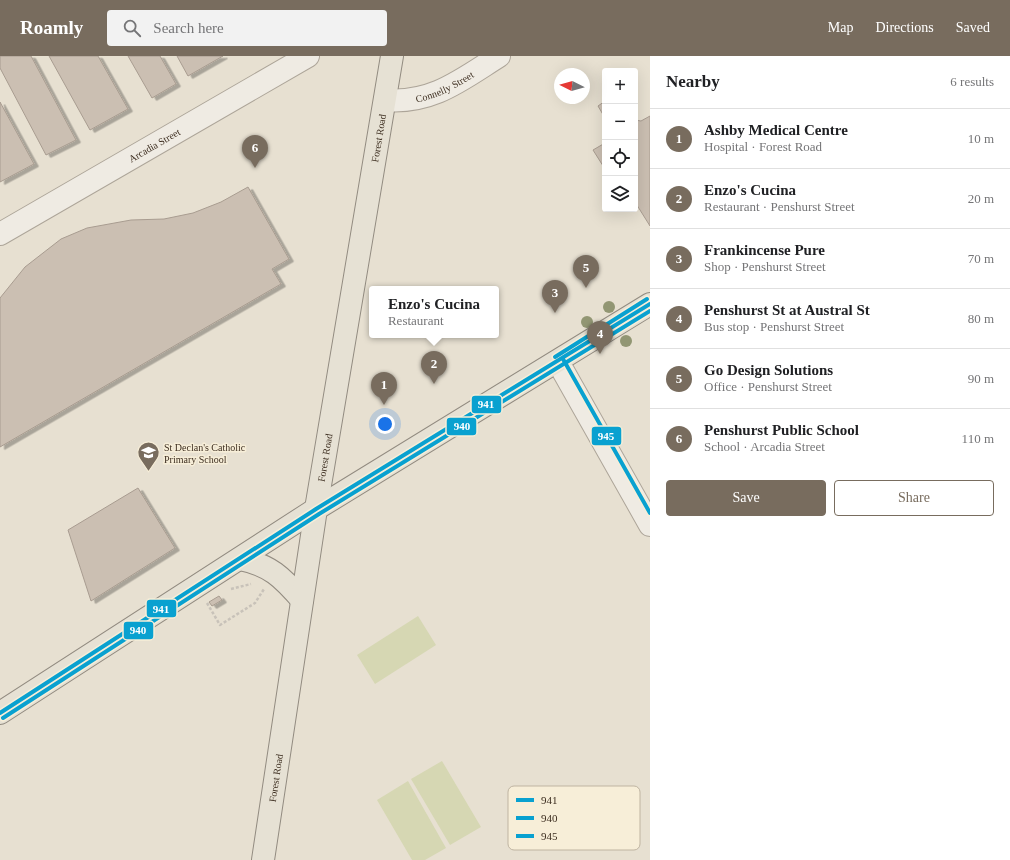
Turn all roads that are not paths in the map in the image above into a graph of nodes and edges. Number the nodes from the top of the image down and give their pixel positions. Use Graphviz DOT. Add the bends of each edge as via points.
graph roads {
  1 [pos="308,56"];
  2 [pos="392,56"];
  3 [pos="499,56"];
  4 [pos="385,100"];
  5 [pos="0,234"];
  6 [pos="650,304"];
  7 [pos="558,362"];
  8 [pos="316,509"];
  9 [pos="650,525"];
  10 [pos="240,559"];
  11 [pos="302,600"];
  12 [pos="0,713"];
  13 [pos="263,860"];
  1 -- 5 [label="street, Arcadia Street"];
  2 -- 4 [label="main road, Forest Road"];
  3 -- 4 [label="street, Connelly Street" via="457,82 428,96 403,101"];
  4 -- 8 [label="main road, Forest Road"];
  6 -- 7 [label="main road"];
  7 -- 8 [label="main road"];
  7 -- 9 [label="street"];
  8 -- 10 [label="main road"];
  8 -- 11 [label="main road, Forest Road"];
  10 -- 11 [label="main road" via="255,562 276,572"];
  10 -- 12 [label="main road"];
  11 -- 13 [label="main road, Forest Road"];
}
